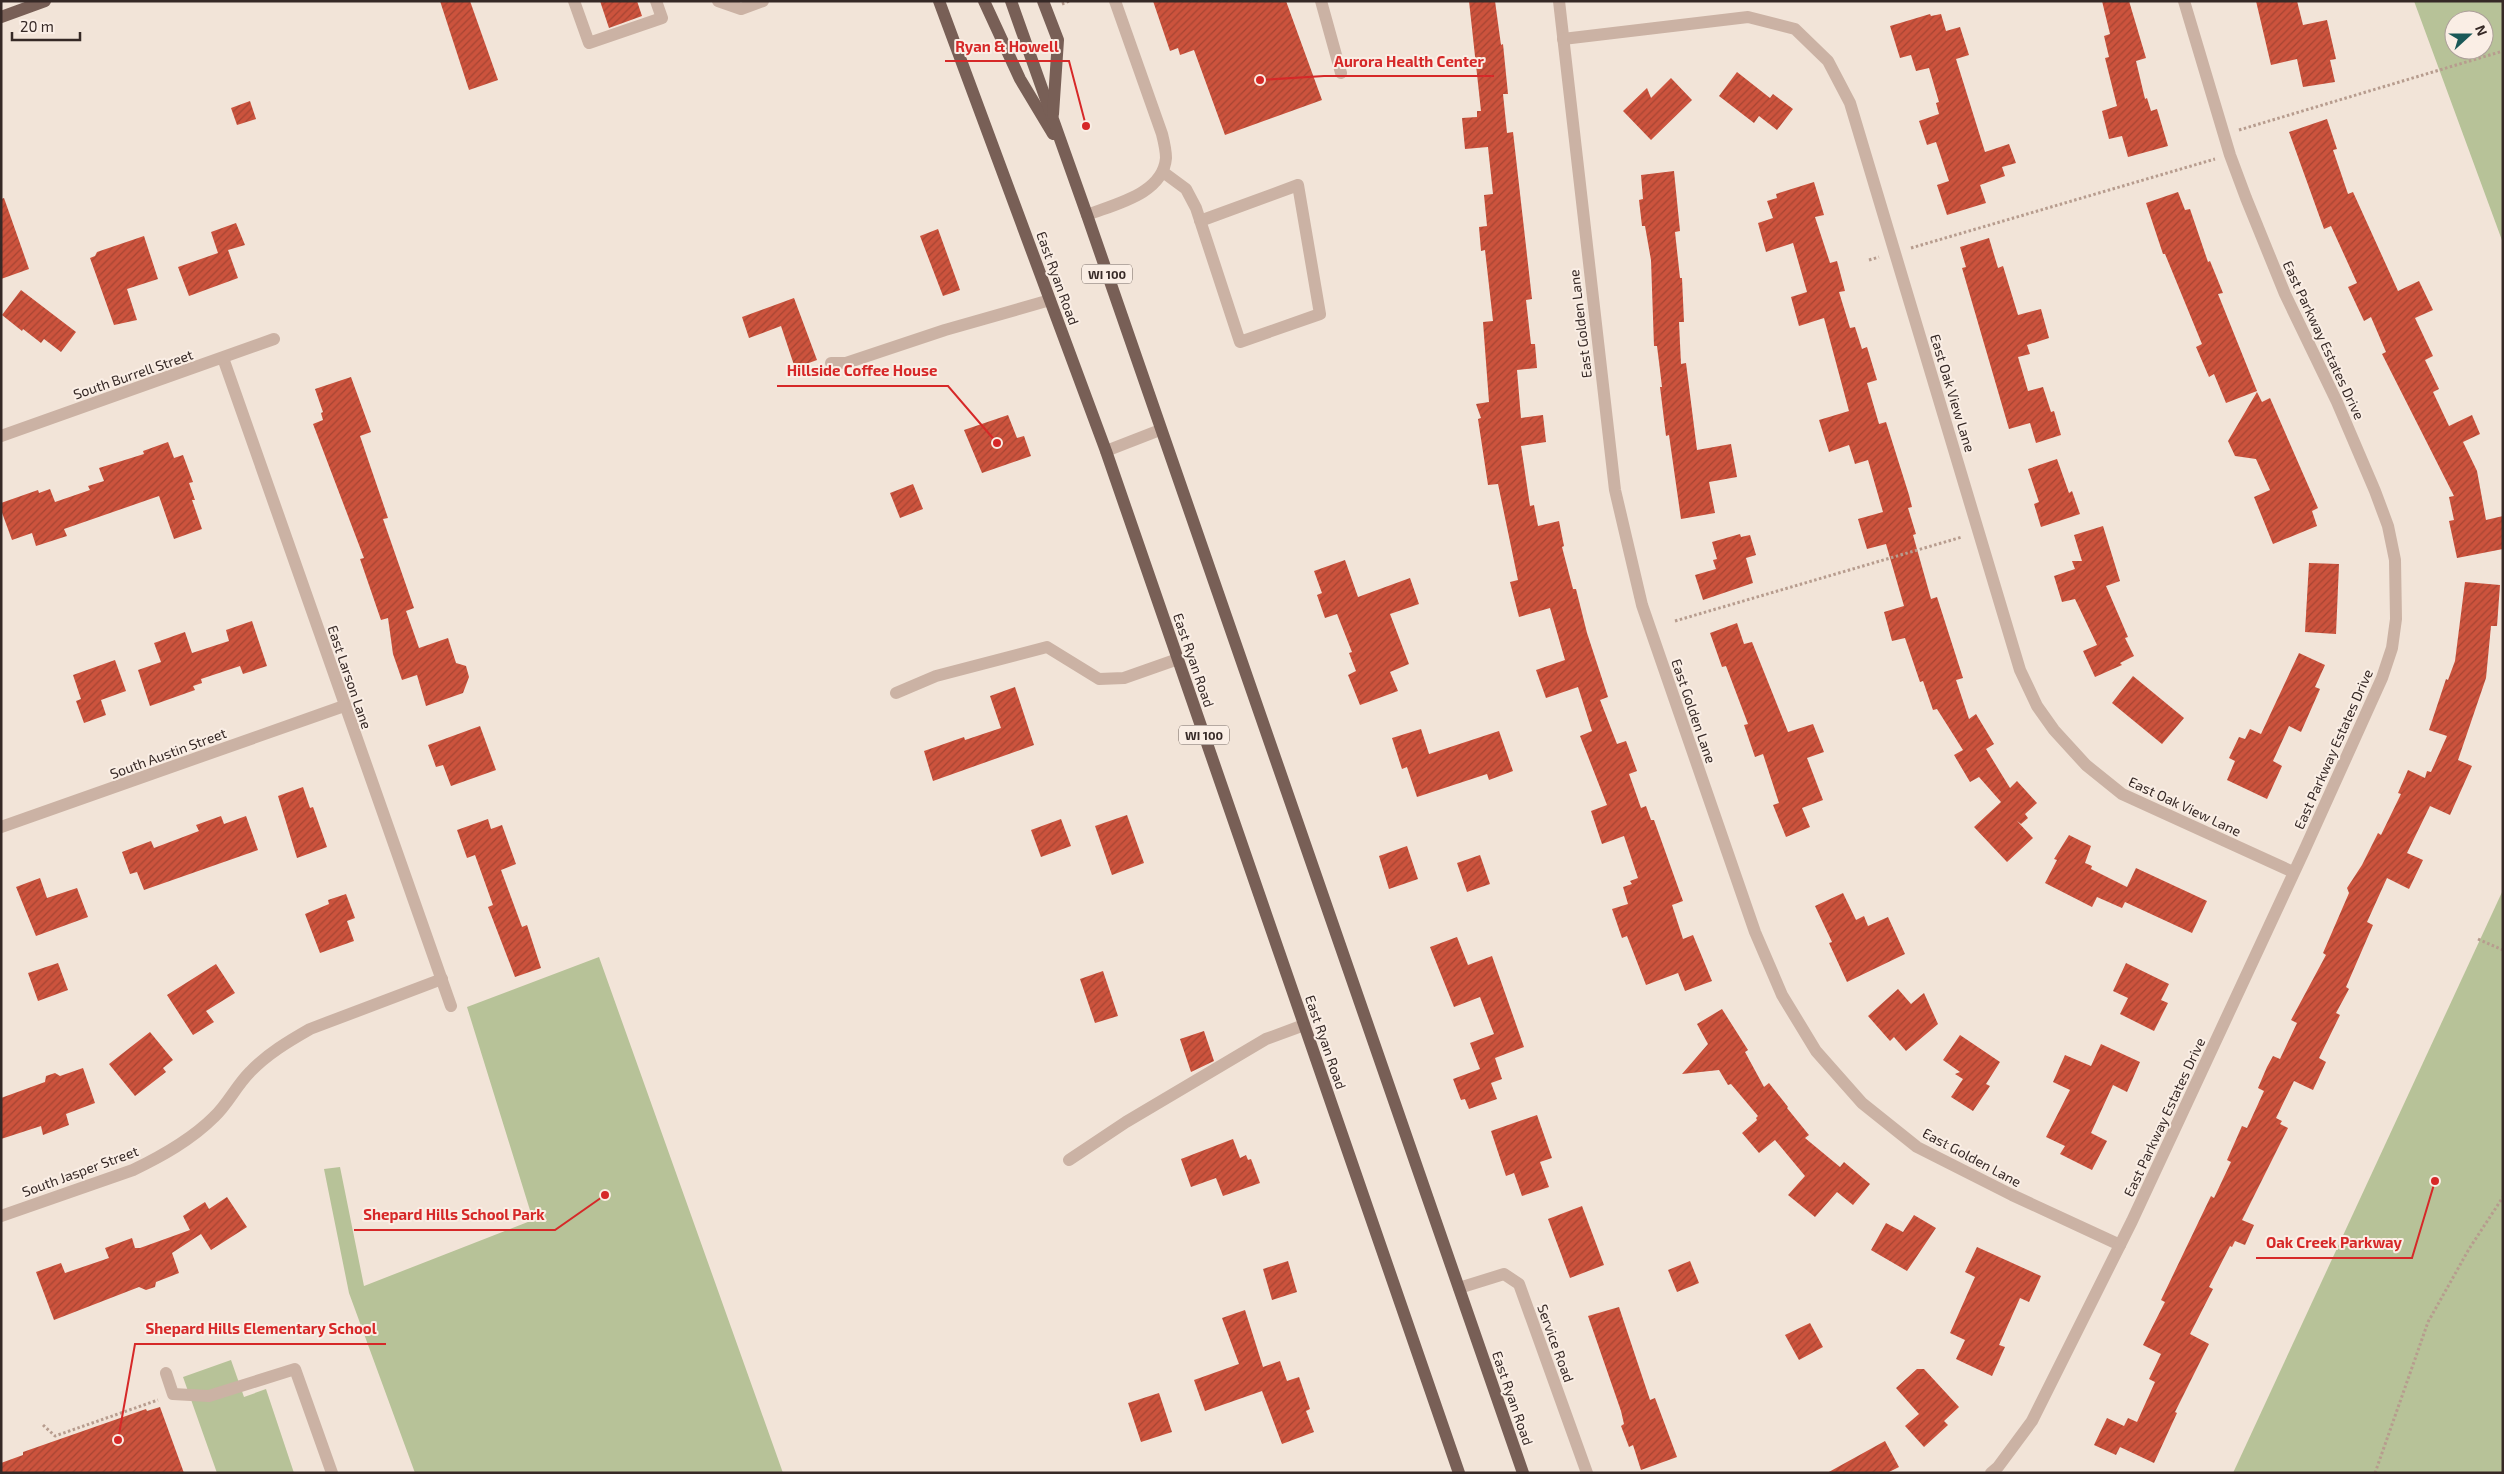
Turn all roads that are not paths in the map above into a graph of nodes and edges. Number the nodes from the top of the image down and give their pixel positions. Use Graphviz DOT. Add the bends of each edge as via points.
graph roads {
  1 [pos="36,1"];
  2 [pos="45,1"];
  3 [pos="574,1"];
  4 [pos="656,1"];
  5 [pos="718,1"];
  6 [pos="762,1"];
  7 [pos="940,1"];
  8 [pos="984,1"];
  9 [pos="1011,1"];
  10 [pos="1044,1"];
  11 [pos="1115,1"];
  12 [pos="1321,1"];
  13 [pos="1559,1"];
  14 [pos="2184,1"];
  15 [pos="14,13"];
  16 [pos="1,17"];
  17 [pos="1563,40"];
  18 [pos="1340,73"];
  19 [pos="1053,119"];
  20 [pos="1065,153"];
  21 [pos="1163,172"];
  22 [pos="1087,215"];
  23 [pos="1200,221"];
  24 [pos="1050,300"];
  25 [pos="274,340"];
  26 [pos="223,358"];
  27 [pos="831,363"];
  28 [pos="1160,430"];
  29 [pos="1,436"];
  30 [pos="1106,451"];
  31 [pos="1178,659"];
  32 [pos="896,693"];
  33 [pos="344,706"];
  34 [pos="1,828"];
  35 [pos="2293,872"];
  36 [pos="442,979"];
  37 [pos="451,1006"];
  38 [pos="1304,1025"];
  39 [pos="1069,1160"];
  40 [pos="1,1216"];
  41 [pos="2120,1245"];
  42 [pos="1460,1288"];
  43 [pos="166,1373"];
  44 [pos="332,1473"];
  45 [pos="1459,1473"];
  46 [pos="1523,1473"];
  47 [pos="1587,1473"];
  48 [pos="1991,1473"];
  1 -- 15 [label="main road"];
  2 -- 15 [label="main road"];
  3 -- 4 [label="street" via="589,43 662,18"];
  5 -- 6 [label="street" via="740,9"];
  7 -- 24 [label="main road, East Ryan Road / WI 100"];
  8 -- 20 [label="main road" via="1020,79"];
  9 -- 19 [label="main road, East Ryan Road / WI 100"];
  10 -- 19 [label="main road" via="1058,40"];
  11 -- 21 [label="street" via="1162,134 1166,157"];
  12 -- 18 [label="street"];
  13 -- 17 [label="street, East Golden Lane"];
  14 -- 35 [label="street, East Parkway Estates Drive" via="2230,155 2285,294 2376,491 2395,560 2396,620 2392,648 2382,678"];
  15 -- 16 [label="main road"];
  17 -- 35 [label="street, East Oak View Lane" via="1748,17 1795,30 1828,60 1850,103 2020,670 2037,706 2086,766 2122,794"];
  17 -- 41 [label="street, East Golden Lane" via="1615,490 1642,604 1754,932 1782,995 1816,1051 1862,1103 1917,1147"];
  19 -- 20 [label="main road, East Ryan Road / WI 100"];
  20 -- 22 [label="main road, East Ryan Road / WI 100"];
  21 -- 22 [label="street" via="1136,196"];
  21 -- 23 [label="street" via="1186,189"];
  22 -- 28 [label="main road, East Ryan Road / WI 100"];
  23 -- 23 [label="street" via="1240,342 1320,314 1298,185"];
  24 -- 27 [label="street" via="846,363"];
  24 -- 30 [label="main road, East Ryan Road / WI 100"];
  25 -- 26 [label="street, South Burrell Street"];
  26 -- 29 [label="street, South Burrell Street"];
  26 -- 33 [label="street, East Larson Lane"];
  28 -- 30 [label="street"];
  28 -- 42 [label="main road, East Ryan Road / WI 100"];
  30 -- 31 [label="main road, East Ryan Road / WI 100"];
  31 -- 32 [label="street" via="1124,678 1099,679 1047,647 936,676"];
  31 -- 38 [label="main road, East Ryan Road / WI 100"];
  33 -- 34 [label="street, South Austin Street"];
  33 -- 36 [label="street, East Larson Lane"];
  35 -- 41 [label="street, East Parkway Estates Drive"];
  36 -- 37 [label="street, East Larson Lane"];
  36 -- 40 [label="street, South Jasper Street" via="310,1030 290,1041 250,1072 214,1117 153,1160"];
  38 -- 39 [label="street" via="1266,1039 1126,1122"];
  38 -- 45 [label="main road, East Ryan Road / WI 100"];
  41 -- 48 [label="street, East Parkway Estates Drive" via="2032,1421"];
  42 -- 46 [label="main road, East Ryan Road / WI 100"];
  42 -- 47 [label="street, Service Road" via="1504,1274 1519,1284"];
  43 -- 44 [label="street" via="173,1394 208,1396 295,1370"];
}
